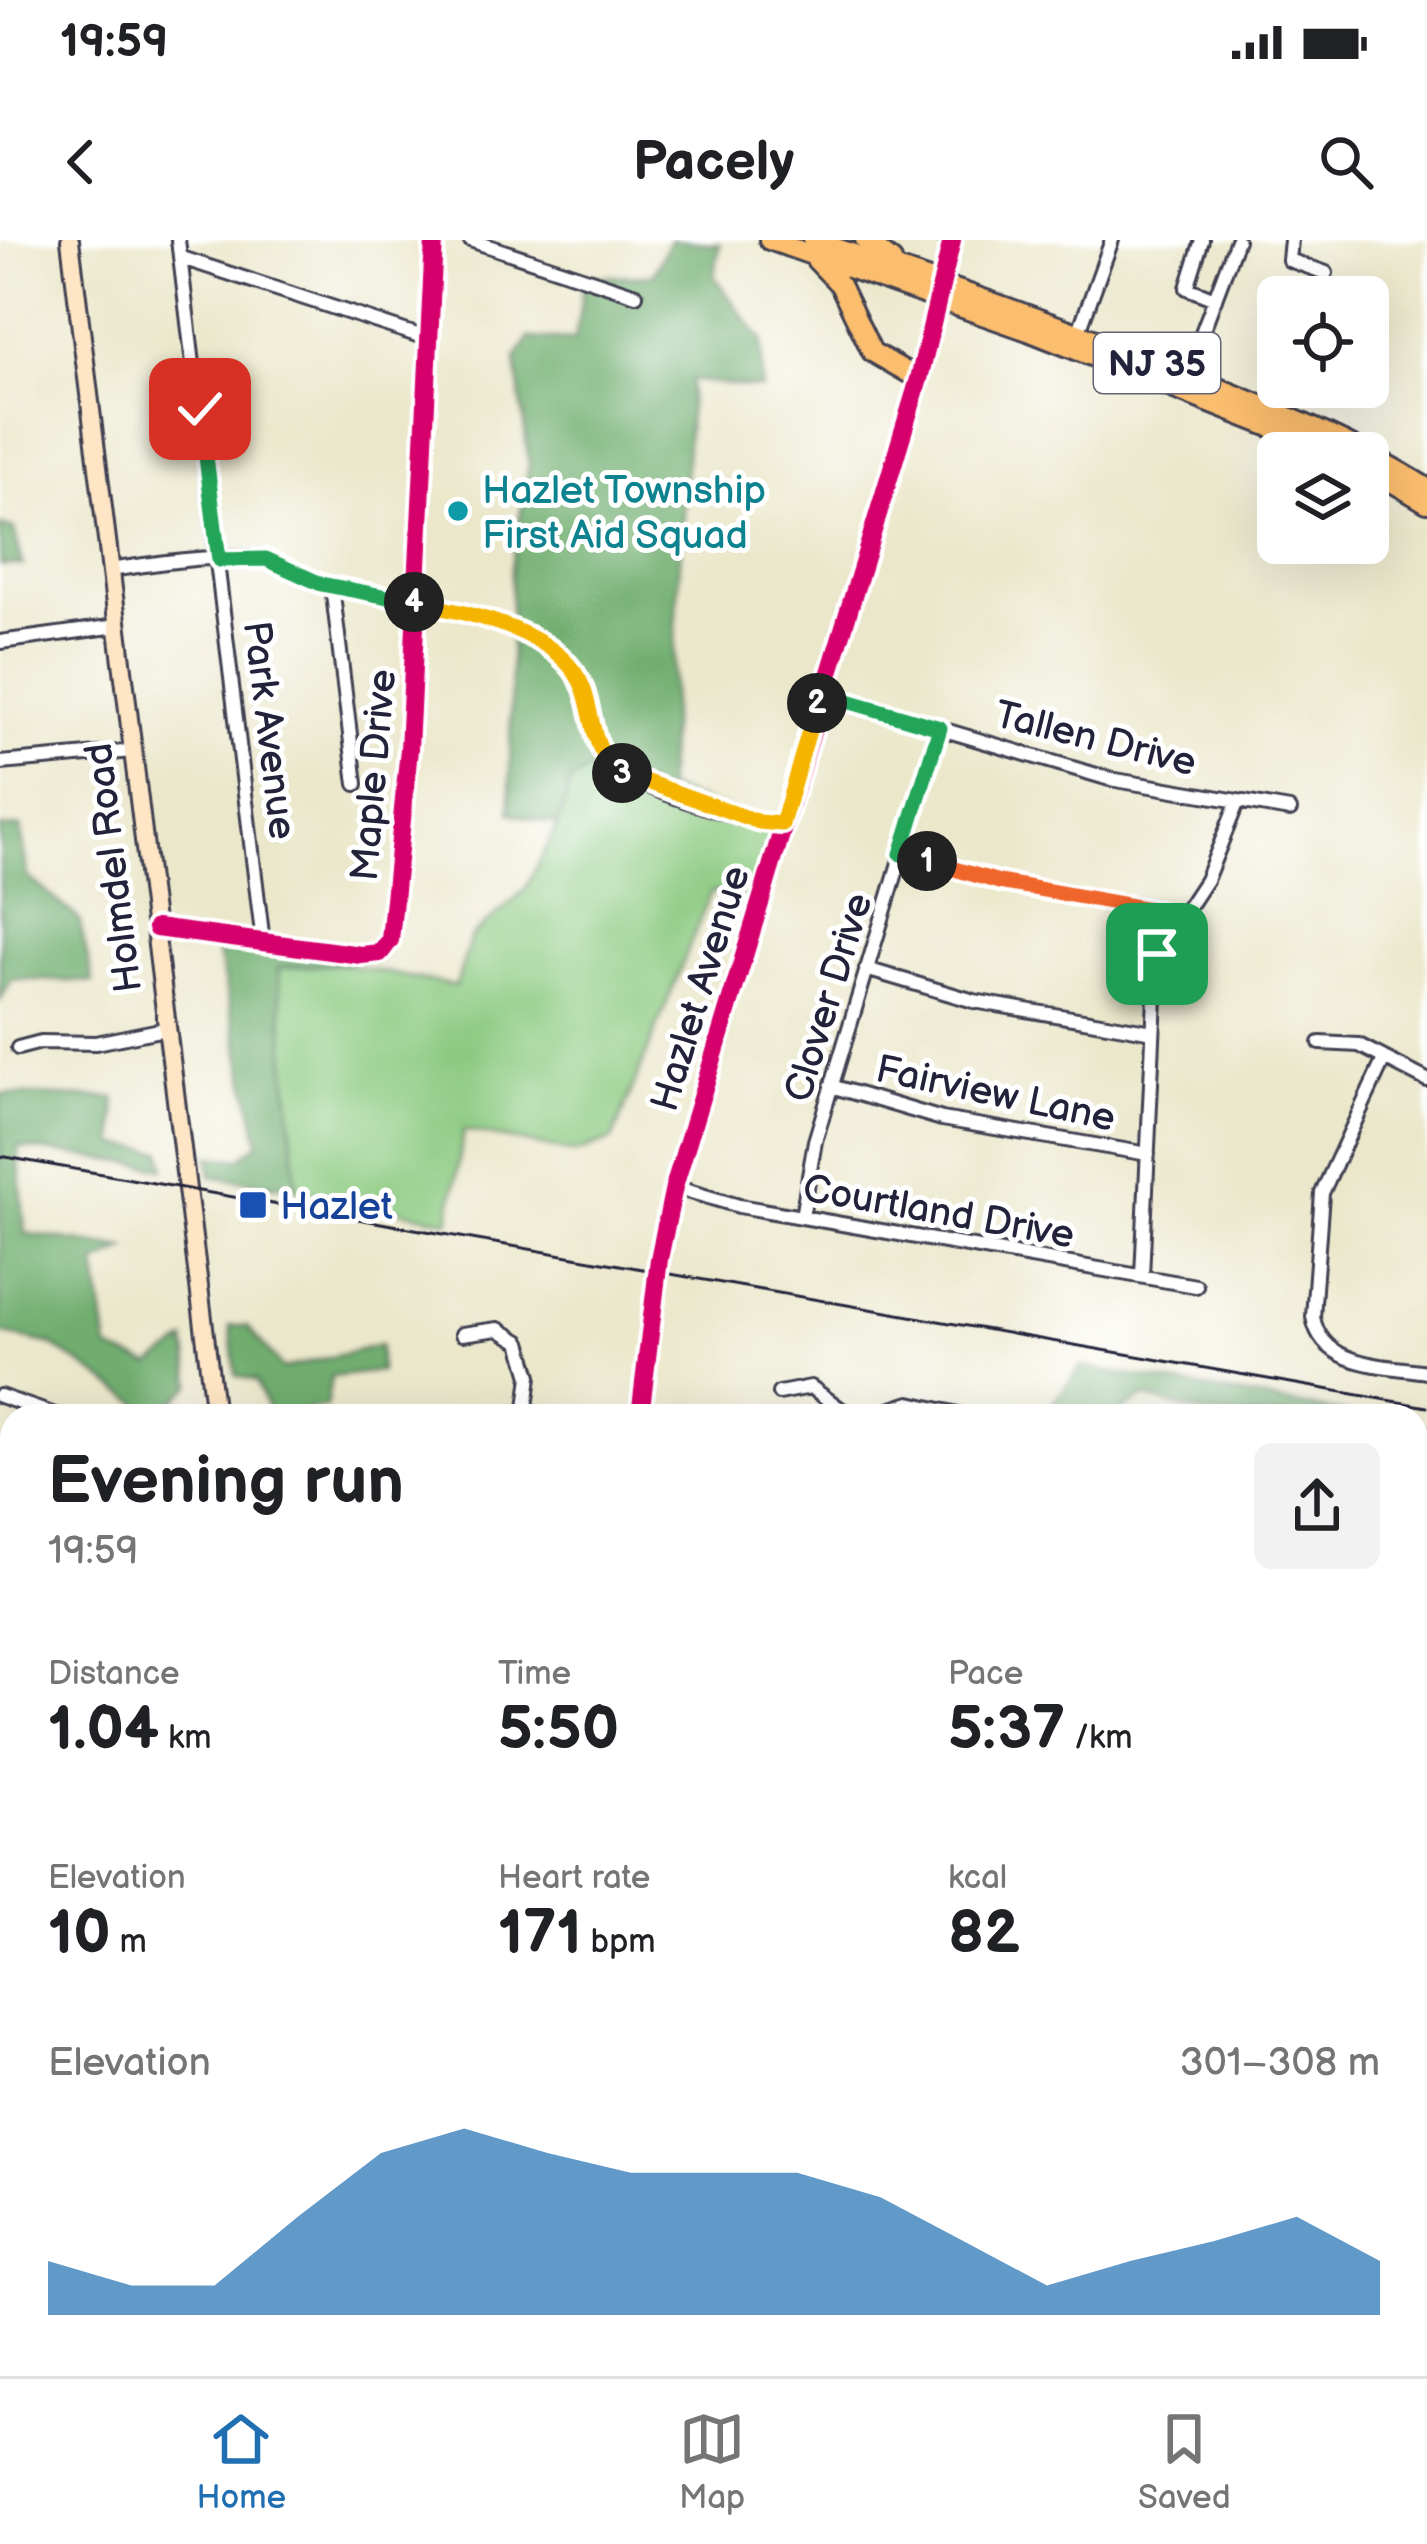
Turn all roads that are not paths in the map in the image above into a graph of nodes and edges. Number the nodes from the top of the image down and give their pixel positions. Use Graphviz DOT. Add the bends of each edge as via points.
graph roads {
  1 [pos="70,240"];
  2 [pos="178,240"];
  3 [pos="434,240"];
  4 [pos="470,240"];
  5 [pos="769,240"];
  6 [pos="865,240"];
  7 [pos="1112,240"];
  8 [pos="1202,240"];
  9 [pos="1237,240"];
  10 [pos="1291,240"];
  11 [pos="950,243"];
  12 [pos="813,248"];
  13 [pos="182,258"];
  14 [pos="900,267"];
  15 [pos="1326,273"];
  16 [pos="940,290"];
  17 [pos="636,295"];
  18 [pos="1215,299"];
  19 [pos="1078,331"];
  20 [pos="429,339"];
  21 [pos="1186,375"];
  22 [pos="919,379"];
  23 [pos="1285,432"];
  24 [pos="1389,480"];
  25 [pos="1427,488"];
  26 [pos="1427,503"];
  27 [pos="219,560"];
  28 [pos="110,570"];
  29 [pos="332,586"];
  30 [pos="417,603"];
  31 [pos="117,626"];
  32 [pos="0,642"];
  33 [pos="820,693"];
  34 [pos="940,728"];
  35 [pos="132,752"];
  36 [pos="1,763"];
  37 [pos="356,784"];
  38 [pos="1238,801"];
  39 [pos="1290,810"];
  40 [pos="782,824"];
  41 [pos="901,854"];
  42 [pos="1175,920"];
  43 [pos="156,928"];
  44 [pos="263,942"];
  45 [pos="866,969"];
  46 [pos="165,1029"];
  47 [pos="1153,1032"];
  48 [pos="1320,1043"];
  49 [pos="18,1048"];
  50 [pos="1384,1058"];
  51 [pos="1427,1080"];
  52 [pos="831,1086"];
  53 [pos="1148,1154"];
  54 [pos="674,1187"];
  55 [pos="802,1217"];
  56 [pos="1142,1276"];
  57 [pos="1196,1286"];
  58 [pos="462,1334"];
  59 [pos="1427,1372"];
  60 [pos="779,1393"];
  61 [pos="213,1404"];
  62 [pos="526,1404"];
  63 [pos="641,1404"];
  64 [pos="834,1404"];
  1 -- 28 [label="main road, Holmdel Road"];
  2 -- 13 [label="street, Park Avenue"];
  3 -- 20 [label="street, Maple Drive"];
  4 -- 17 [label="street"];
  5 -- 12 [label="highway, NJ 35"];
  6 -- 14 [label="highway"];
  7 -- 19 [label="street"];
  8 -- 18 [label="street" via="1187,288"];
  9 -- 18 [label="street"];
  10 -- 15 [label="street" via="1289,260"];
  11 -- 16 [label="street, Hazlet Avenue"];
  12 -- 14 [label="highway, NJ 35"];
  12 -- 16 [label="highway, NJ 35"];
  12 -- 22 [label="highway" via="872,352"];
  13 -- 20 [label="street"];
  13 -- 27 [label="street, Park Avenue"];
  14 -- 16 [label="highway, NJ 35"];
  16 -- 19 [label="highway, NJ 35"];
  16 -- 22 [label="street, Hazlet Avenue"];
  16 -- 23 [label="highway, NJ 35"];
  18 -- 21 [label="street"];
  19 -- 21 [label="highway, NJ 35"];
  20 -- 30 [label="street, Maple Drive"];
  21 -- 25 [label="highway, NJ 35" via="1332,434"];
  22 -- 33 [label="street, Hazlet Avenue"];
  24 -- 26 [label="highway"];
  27 -- 28 [label="street"];
  27 -- 29 [label="street" via="266,559"];
  27 -- 44 [label="street, Park Avenue"];
  28 -- 31 [label="main road, Holmdel Road"];
  29 -- 30 [label="street"];
  29 -- 37 [label="street"];
  30 -- 40 [label="street" via="559,655 582,684 599,750 621,772"];
  30 -- 44 [label="street, Maple Drive" via="392,928 380,953"];
  31 -- 32 [label="street"];
  31 -- 35 [label="main road, Holmdel Road"];
  33 -- 34 [label="street, Tallen Drive"];
  33 -- 40 [label="street, Hazlet Avenue"];
  34 -- 38 [label="street, Tallen Drive" via="1109,779"];
  34 -- 41 [label="street, Clover Drive"];
  35 -- 36 [label="street"];
  35 -- 43 [label="main road, Holmdel Road"];
  38 -- 39 [label="street, Tallen Drive"];
  38 -- 42 [label="street" via="1206,880"];
  40 -- 54 [label="street, Hazlet Avenue"];
  41 -- 42 [label="street"];
  41 -- 45 [label="street, Clover Drive"];
  42 -- 47 [label="street" via="1157,954"];
  43 -- 44 [label="street"];
  43 -- 46 [label="main road, Holmdel Road"];
  45 -- 47 [label="street" via="974,1001"];
  45 -- 52 [label="street, Clover Drive"];
  46 -- 49 [label="street"];
  46 -- 61 [label="main road, Holmdel Road"];
  47 -- 53 [label="street"];
  48 -- 50 [label="street" via="1347,1041"];
  50 -- 51 [label="street"];
  50 -- 59 [label="street" via="1322,1193 1313,1317 1336,1354"];
  52 -- 53 [label="street, Fairview Lane" via="942,1119"];
  52 -- 55 [label="street, Clover Drive"];
  53 -- 56 [label="street"];
  54 -- 55 [label="street, Courtland Drive"];
  54 -- 63 [label="street, Hazlet Avenue"];
  55 -- 56 [label="street, Courtland Drive"];
  56 -- 57 [label="street, Courtland Drive"];
  58 -- 62 [label="street" via="484,1327 520,1342 530,1376"];
  60 -- 64 [label="street" via="811,1387"];
}
